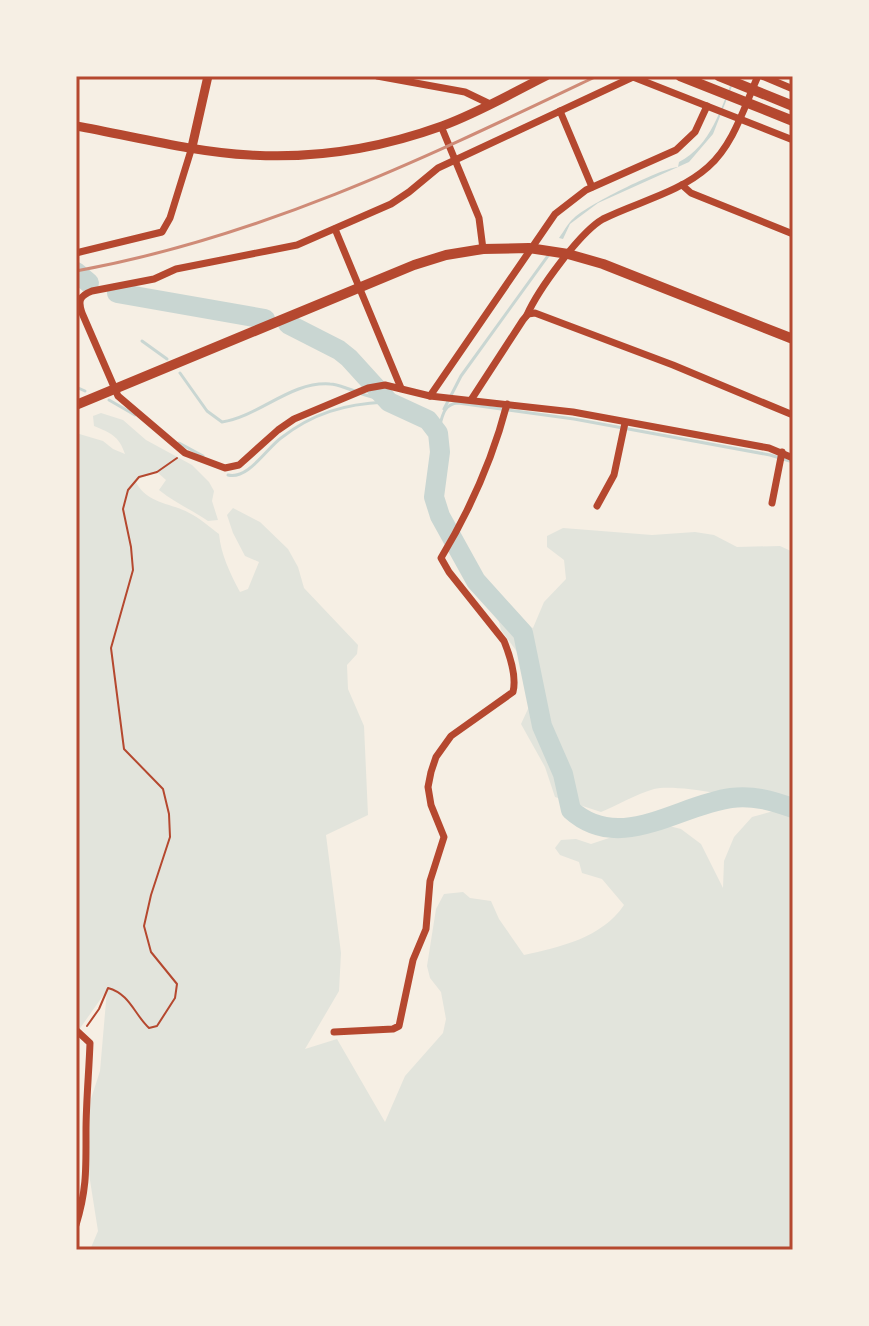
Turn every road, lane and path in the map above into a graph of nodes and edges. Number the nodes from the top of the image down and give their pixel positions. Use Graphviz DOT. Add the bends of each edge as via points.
graph roads {
  1 [pos="208,76"];
  2 [pos="377,76"];
  3 [pos="546,76"];
  4 [pos="680,76"];
  5 [pos="719,76"];
  6 [pos="760,76"];
  7 [pos="793,89"];
  8 [pos="490,104"];
  9 [pos="707,106"];
  10 [pos="793,106"];
  11 [pos="560,111"];
  12 [pos="740,118"];
  13 [pos="792,121"];
  14 [pos="76,126"];
  15 [pos="441,126"];
  16 [pos="793,140"];
  17 [pos="192,147"];
  18 [pos="456,160"];
  19 [pos="682,185"];
  20 [pos="592,187"];
  21 [pos="335,229"];
  22 [pos="793,234"];
  23 [pos="529,248"];
  24 [pos="483,249"];
  25 [pos="558,252"];
  26 [pos="76,253"];
  27 [pos="358,288"];
  28 [pos="526,317"];
  29 [pos="793,339"];
  30 [pos="401,388"];
  31 [pos="113,389"];
  32 [pos="430,396"];
  33 [pos="471,400"];
  34 [pos="507,404"];
  35 [pos="76,405"];
  36 [pos="793,415"];
  37 [pos="625,423"];
  38 [pos="782,452"];
  39 [pos="185,453"];
  40 [pos="793,458"];
  41 [pos="772,503"];
  42 [pos="597,506"];
  43 [pos="79,1032"];
  44 [pos="334,1032"];
  45 [pos="76,1225"];
  1 -- 17 [label="street"];
  2 -- 8 [label="street" via="465,92"];
  3 -- 8 [label="street"];
  4 -- 13 [label="main road"];
  5 -- 10 [label="main road"];
  6 -- 7 [label="street"];
  6 -- 12 [label="street"];
  8 -- 15 [label="street"];
  9 -- 11 [label="street" via="633,77"];
  9 -- 12 [label="street"];
  9 -- 20 [label="street" via="695,132 676,150"];
  11 -- 18 [label="street"];
  11 -- 20 [label="street"];
  12 -- 16 [label="street"];
  12 -- 19 [label="street" via="712,163"];
  14 -- 17 [label="street"];
  15 -- 17 [label="street" via="373,146 309,155"];
  15 -- 18 [label="street"];
  17 -- 26 [label="street" via="162,232"];
  18 -- 21 [label="street" via="400,199"];
  18 -- 24 [label="street" via="479,218"];
  19 -- 22 [label="street"];
  19 -- 25 [label="street" via="599,222"];
  20 -- 23 [label="street" via="562,206"];
  21 -- 27 [label="street"];
  21 -- 31 [label="street" via="289,247 176,269 82,295 82,313"];
  23 -- 24 [label="main road"];
  23 -- 25 [label="main road"];
  23 -- 32 [label="street"];
  24 -- 27 [label="main road" via="433,259"];
  25 -- 28 [label="street"];
  25 -- 29 [label="main road" via="603,264"];
  27 -- 30 [label="street"];
  27 -- 31 [label="main road"];
  28 -- 33 [label="street"];
  28 -- 36 [label="street" via="538,314"];
  30 -- 32 [label="street"];
  30 -- 39 [label="street" via="379,385 288,422 235,467"];
  31 -- 35 [label="main road"];
  31 -- 39 [label="street"];
  32 -- 33 [label="street"];
  33 -- 34 [label="street"];
  34 -- 37 [label="street"];
  34 -- 44 [label="street" via="482,478 441,558 504,641 515,686 451,736 436,757 428,787 444,837 399,1026"];
  37 -- 38 [label="street"];
  37 -- 42 [label="street" via="614,475"];
  38 -- 40 [label="street"];
  38 -- 41 [label="street"];
  39 -- 43 [label="path" via="139,477 128,490 123,509 133,570 111,648 124,749 163,789 169,814 170,837 144,926 151,952 177,984 175,998 157,1026 149,1028 127,998 108,988 99,1009"];
  43 -- 45 [label="street" via="90,1043 88,1170"];
}
